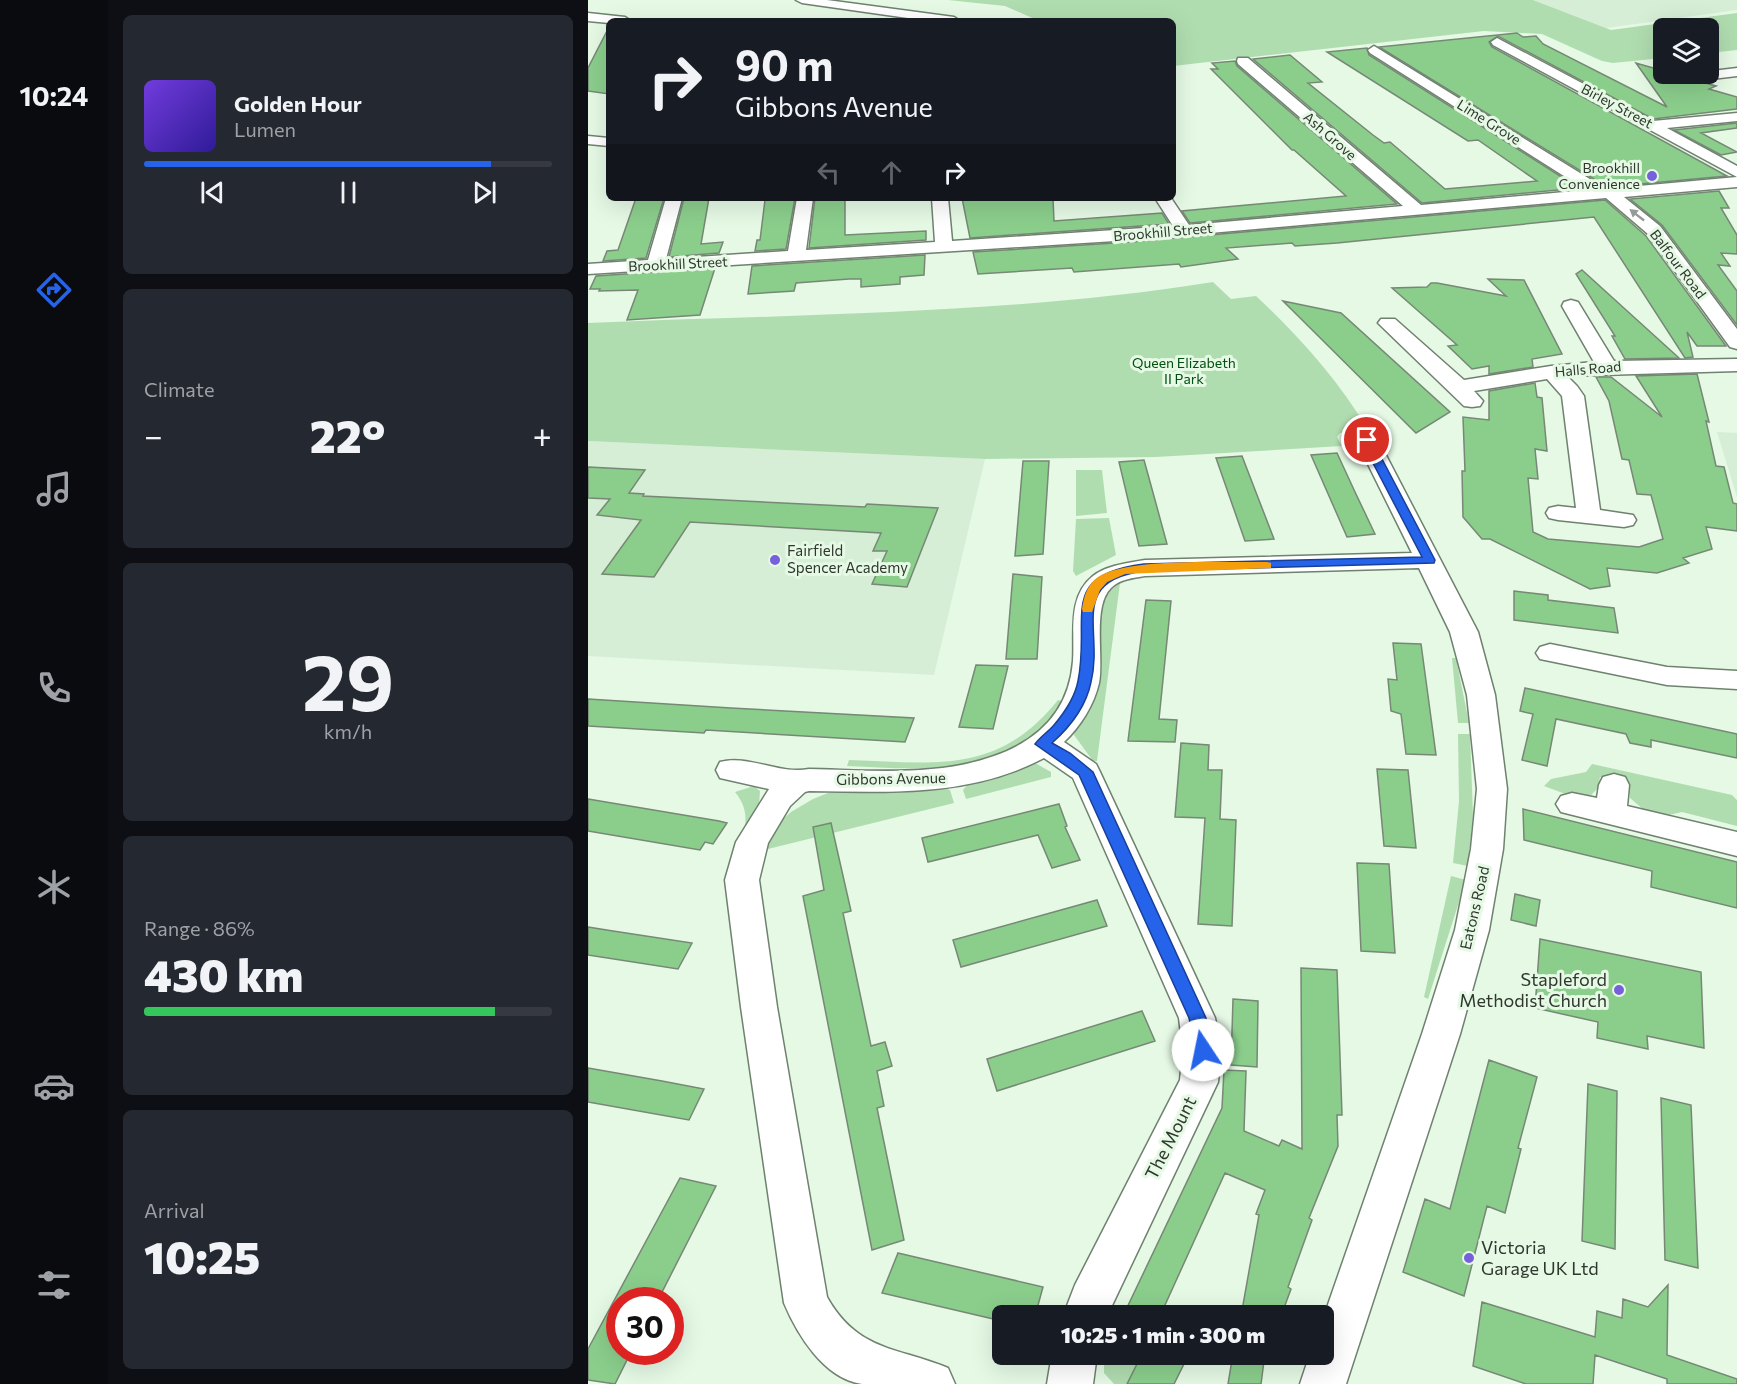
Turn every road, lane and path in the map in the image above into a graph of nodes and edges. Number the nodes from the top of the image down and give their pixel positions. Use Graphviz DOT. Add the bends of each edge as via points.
graph roads {
  1 [pos="802,0"];
  2 [pos="588,17"];
  3 [pos="932,18"];
  4 [pos="606,19"];
  5 [pos="1497,42"];
  6 [pos="1374,50"];
  7 [pos="1243,61"];
  8 [pos="1737,72"];
  9 [pos="1719,75"];
  10 [pos="1737,117"];
  11 [pos="1652,125"];
  12 [pos="588,140"];
  13 [pos="606,142"];
  14 [pos="1737,172"];
  15 [pos="1737,182"];
  16 [pos="1606,194"];
  17 [pos="673,201"];
  18 [pos="805,201"];
  19 [pos="940,201"];
  20 [pos="1165,201"];
  21 [pos="1417,210"];
  22 [pos="1184,231"];
  23 [pos="944,248"];
  24 [pos="796,257"];
  25 [pos="655,265"];
  26 [pos="588,269"];
  27 [pos="1571,306"];
  28 [pos="1388,323"];
  29 [pos="1737,344"];
  30 [pos="1737,365"];
  31 [pos="1606,366"];
  32 [pos="1551,372"];
  33 [pos="1365,436"];
  34 [pos="1558,513"];
  35 [pos="1589,516"];
  36 [pos="1624,519"];
  37 [pos="1429,560"];
  38 [pos="1550,653"];
  39 [pos="1737,680"];
  40 [pos="1042,744"];
  41 [pos="731,770"];
  42 [pos="795,783"];
  43 [pos="1572,804"];
  44 [pos="1737,844"];
  45 [pos="1088,1305"];
  46 [pos="1073,1365"];
  47 [pos="932,1384"];
  48 [pos="1070,1384"];
  49 [pos="1323,1384"];
  1 -- 3 [label="street"];
  2 -- 4 [label="street"];
  5 -- 11 [label="street, Birley Street"];
  6 -- 16 [label="street, Lime Grove"];
  7 -- 21 [label="street, Ash Grove"];
  8 -- 9 [label="street"];
  10 -- 11 [label="street"];
  11 -- 14 [label="street, Birley Street"];
  12 -- 13 [label="street"];
  15 -- 16 [label="street, Brookhill Street"];
  16 -- 21 [label="street, Brookhill Street"];
  29 -- 16 [label="street, Balfour Road, one-way" via="1654,230"];
  17 -- 25 [label="street"];
  18 -- 24 [label="street"];
  19 -- 23 [label="street"];
  20 -- 22 [label="street"];
  21 -- 22 [label="street, Brookhill Street"];
  22 -- 23 [label="street, Brookhill Street"];
  23 -- 24 [label="street, Brookhill Street"];
  24 -- 25 [label="street, Brookhill Street"];
  25 -- 26 [label="street, Brookhill Street"];
  27 -- 31 [label="street"];
  28 -- 32 [label="street, Halls Road" via="1466,394"];
  30 -- 31 [label="street, Halls Road"];
  31 -- 32 [label="street, Halls Road"];
  32 -- 35 [label="street" via="1573,396"];
  33 -- 37 [label="street, Eatons Road"];
  34 -- 35 [label="street"];
  35 -- 36 [label="street"];
  37 -- 40 [label="street, Gibbons Avenue" via="1144,568 1110,575 1091,593 1085,680 1078,702 1059,729"];
  37 -- 49 [label="street, Eatons Road" via="1464,632 1481,695 1492,782 1487,849 1472,930 1441,1035"];
  38 -- 39 [label="street" via="1584,671"];
  40 -- 42 [label="street, Gibbons Avenue" via="1020,757 954,778"];
  40 -- 45 [label="street, The Mount" via="1085,772 1197,1018 1203,1039 1199,1082"];
  41 -- 42 [label="street, Gibbons Avenue"];
  42 -- 47 [label="street" via="779,798 752,842 742,880 806,1303 820,1327 843,1352 882,1371"];
  43 -- 44 [label="street" via="1612,799"];
  46 -- 48 [label="street"];
}
